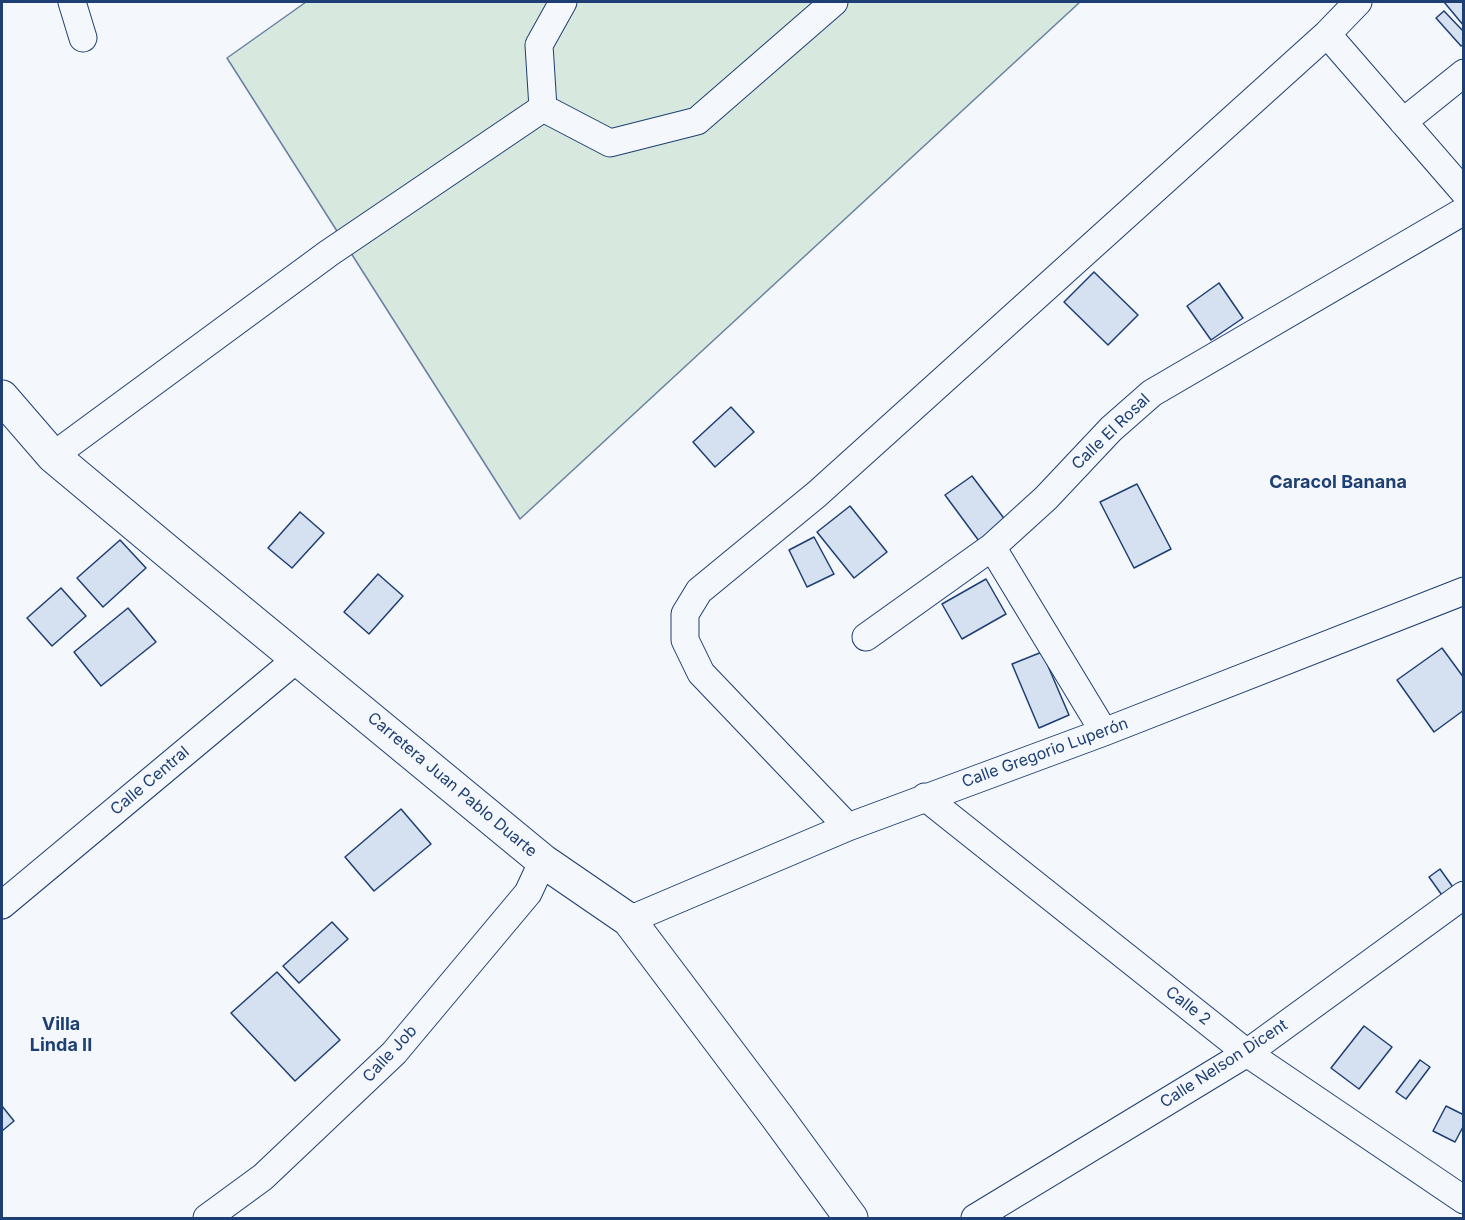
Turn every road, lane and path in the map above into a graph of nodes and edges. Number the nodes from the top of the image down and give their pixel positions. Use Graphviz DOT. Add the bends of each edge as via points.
graph roads {
  1 [pos="72,2"];
  2 [pos="563,2"];
  3 [pos="834,2"];
  4 [pos="1358,2"];
  5 [pos="1326,34"];
  6 [pos="83,38"];
  7 [pos="1464,73"];
  8 [pos="543,108"];
  9 [pos="1403,122"];
  10 [pos="1464,192"];
  11 [pos="1464,211"];
  12 [pos="2,398"];
  13 [pos="53,456"];
  14 [pos="992,547"];
  15 [pos="1464,591"];
  16 [pos="866,637"];
  17 [pos="298,658"];
  18 [pos="1104,732"];
  19 [pos="925,797"];
  20 [pos="848,827"];
  21 [pos="543,861"];
  22 [pos="1464,895"];
  23 [pos="2,904"];
  24 [pos="629,920"];
  25 [pos="1247,1053"];
  26 [pos="1460,1191"];
  27 [pos="207,1218"];
  28 [pos="851,1218"];
  29 [pos="975,1218"];
  1 -- 6 [label="street"];
  2 -- 8 [label="street" via="538,45"];
  3 -- 8 [label="street" via="697,120 610,143"];
  4 -- 5 [label="street"];
  5 -- 9 [label="street"];
  5 -- 20 [label="street" via="817,494 699,591 685,614 685,640 701,673"];
  7 -- 9 [label="street"];
  8 -- 13 [label="street" via="329,253"];
  9 -- 10 [label="street"];
  11 -- 14 [label="street, Calle El Rosal" via="1152,393"];
  12 -- 13 [label="main road, Carretera Juan Pablo Duarte"];
  13 -- 17 [label="main road, Carretera Juan Pablo Duarte"];
  14 -- 16 [label="street, Calle El Rosal"];
  14 -- 18 [label="street"];
  15 -- 18 [label="street, Calle Gregorio Luperón"];
  17 -- 21 [label="main road, Carretera Juan Pablo Duarte"];
  17 -- 23 [label="street, Calle Central"];
  18 -- 19 [label="street, Calle Gregorio Luperón"];
  19 -- 20 [label="street, Calle Gregorio Luperón"];
  19 -- 25 [label="street, Calle 2"];
  20 -- 24 [label="street, Calle Gregorio Luperón"];
  21 -- 24 [label="main road, Carretera Juan Pablo Duarte"];
  21 -- 27 [label="street, Calle Job" via="528,892 394,1053 263,1178"];
  22 -- 25 [label="street, Calle Nelson Dicent"];
  24 -- 28 [label="main road, Carretera Juan Pablo Duarte"];
  25 -- 26 [label="street, Calle 2"];
  25 -- 29 [label="street, Calle Nelson Dicent"];
}
